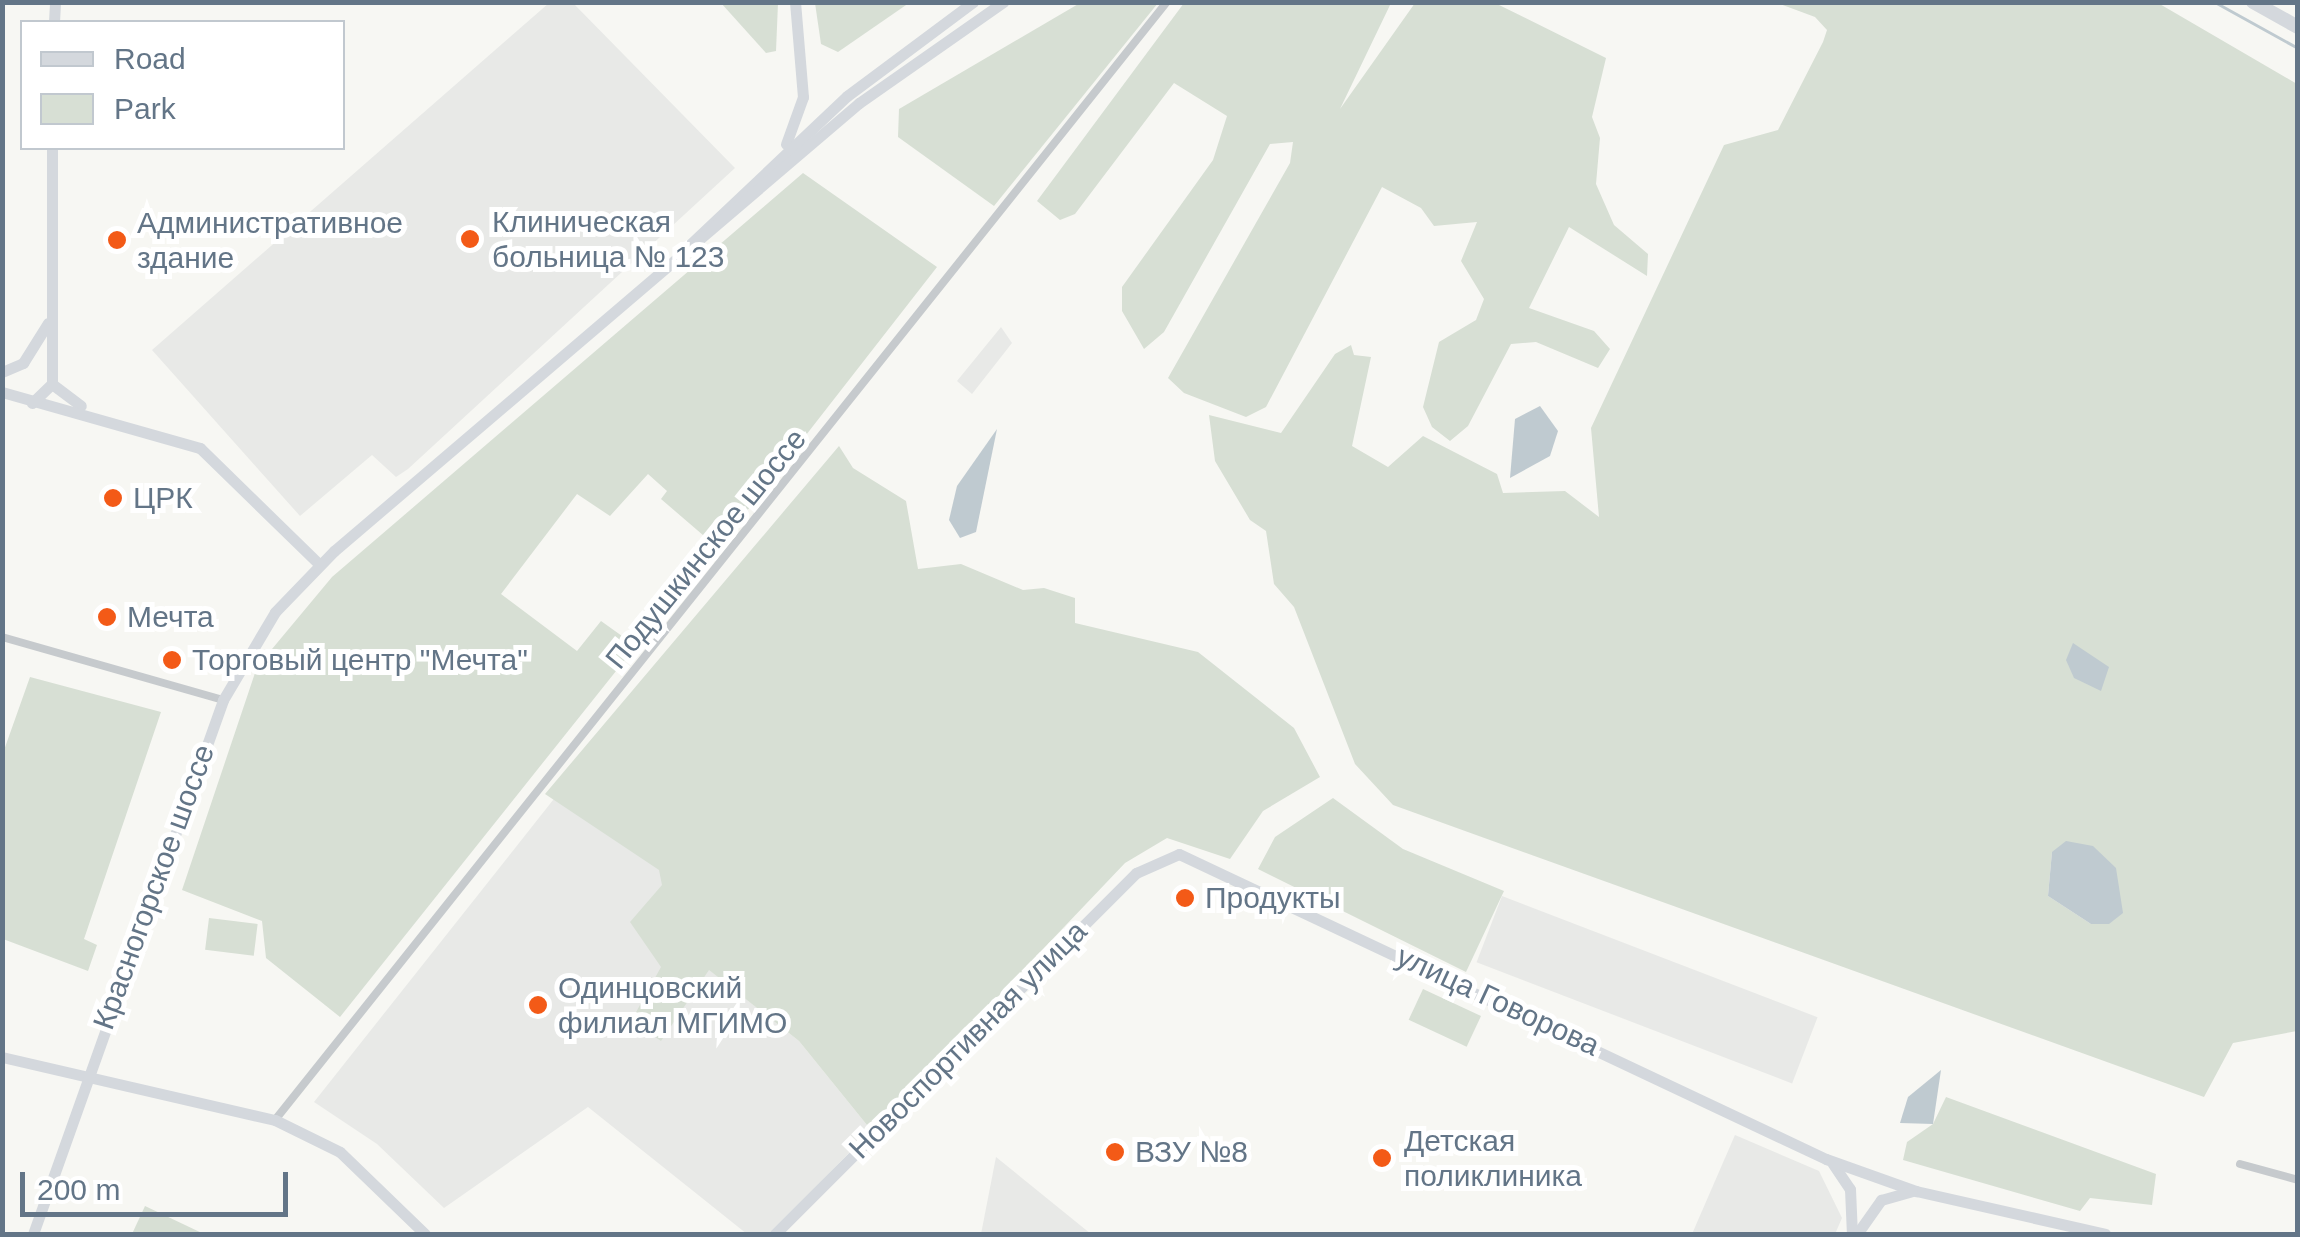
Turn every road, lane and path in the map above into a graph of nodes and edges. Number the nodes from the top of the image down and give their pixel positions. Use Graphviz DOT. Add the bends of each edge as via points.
graph roads {
  1 [pos="794,2"];
  2 [pos="973,2"];
  3 [pos="1004,2"];
  4 [pos="1167,2"];
  5 [pos="2253,2"];
  6 [pos="2298,27"];
  7 [pos="52,150"];
  8 [pos="756,178"];
  9 [pos="666,272"];
  10 [pos="50,319"];
  11 [pos="21,364"];
  12 [pos="2,372"];
  13 [pos="52,382"];
  14 [pos="2,392"];
  15 [pos="26,401"];
  16 [pos="94,412"];
  17 [pos="320,564"];
  18 [pos="2,638"];
  19 [pos="223,700"];
  20 [pos="1167,856"];
  21 [pos="2,1058"];
  22 [pos="86,1077"];
  23 [pos="275,1120"];
  24 [pos="1826,1158"];
  25 [pos="2240,1164"];
  26 [pos="1872,1176"];
  27 [pos="2298,1180"];
  28 [pos="1916,1192"];
  29 [pos="1852,1196"];
  30 [pos="1879,1202"];
  31 [pos="33,1234"];
  32 [pos="425,1234"];
  33 [pos="775,1234"];
  34 [pos="1854,1234"];
  35 [pos="2104,1234"];
  1 -- 8 [label="main road" via="801,111"];
  2 -- 8 [label="main road"];
  3 -- 9 [label="main road" via="860,103"];
  4 -- 23 [label="street, Подушкинское шоссе"];
  5 -- 6 [label="highway"];
  7 -- 10 [label="main road"];
  8 -- 9 [label="main road"];
  9 -- 17 [label="main road, Красногорское шоссе"];
  10 -- 11 [label="main road"];
  10 -- 13 [label="main road"];
  11 -- 12 [label="main road"];
  11 -- 13 [label="main road" via="44,366"];
  11 -- 15 [label="main road" via="11,386"];
  13 -- 15 [label="main road"];
  13 -- 16 [label="main road"];
  14 -- 15 [label="main road"];
  15 -- 16 [label="main road"];
  16 -- 17 [label="main road" via="200,448"];
  17 -- 19 [label="main road, Красногорское шоссе" via="263,628"];
  18 -- 19 [label="street"];
  19 -- 22 [label="main road, Красногорское шоссе"];
  20 -- 24 [label="main road, улица Говорова" via="1208,863"];
  20 -- 33 [label="main road, Новоспортивная улица" via="1126,882"];
  21 -- 22 [label="main road"];
  22 -- 23 [label="main road"];
  22 -- 31 [label="main road, Красногорское шоссе"];
  23 -- 32 [label="main road" via="340,1152"];
  24 -- 26 [label="main road, улица Говорова"];
  24 -- 29 [label="main road, улица Говорова"];
  25 -- 27 [label="street"];
  26 -- 28 [label="main road, улица Говорова"];
  26 -- 29 [label="main road"];
  26 -- 30 [label="main road"];
  28 -- 30 [label="main road, улица Говорова"];
  28 -- 35 [label="main road, улица Говорова"];
  29 -- 30 [label="main road, улица Говорова"];
  29 -- 34 [label="main road"];
  30 -- 34 [label="main road"];
}
